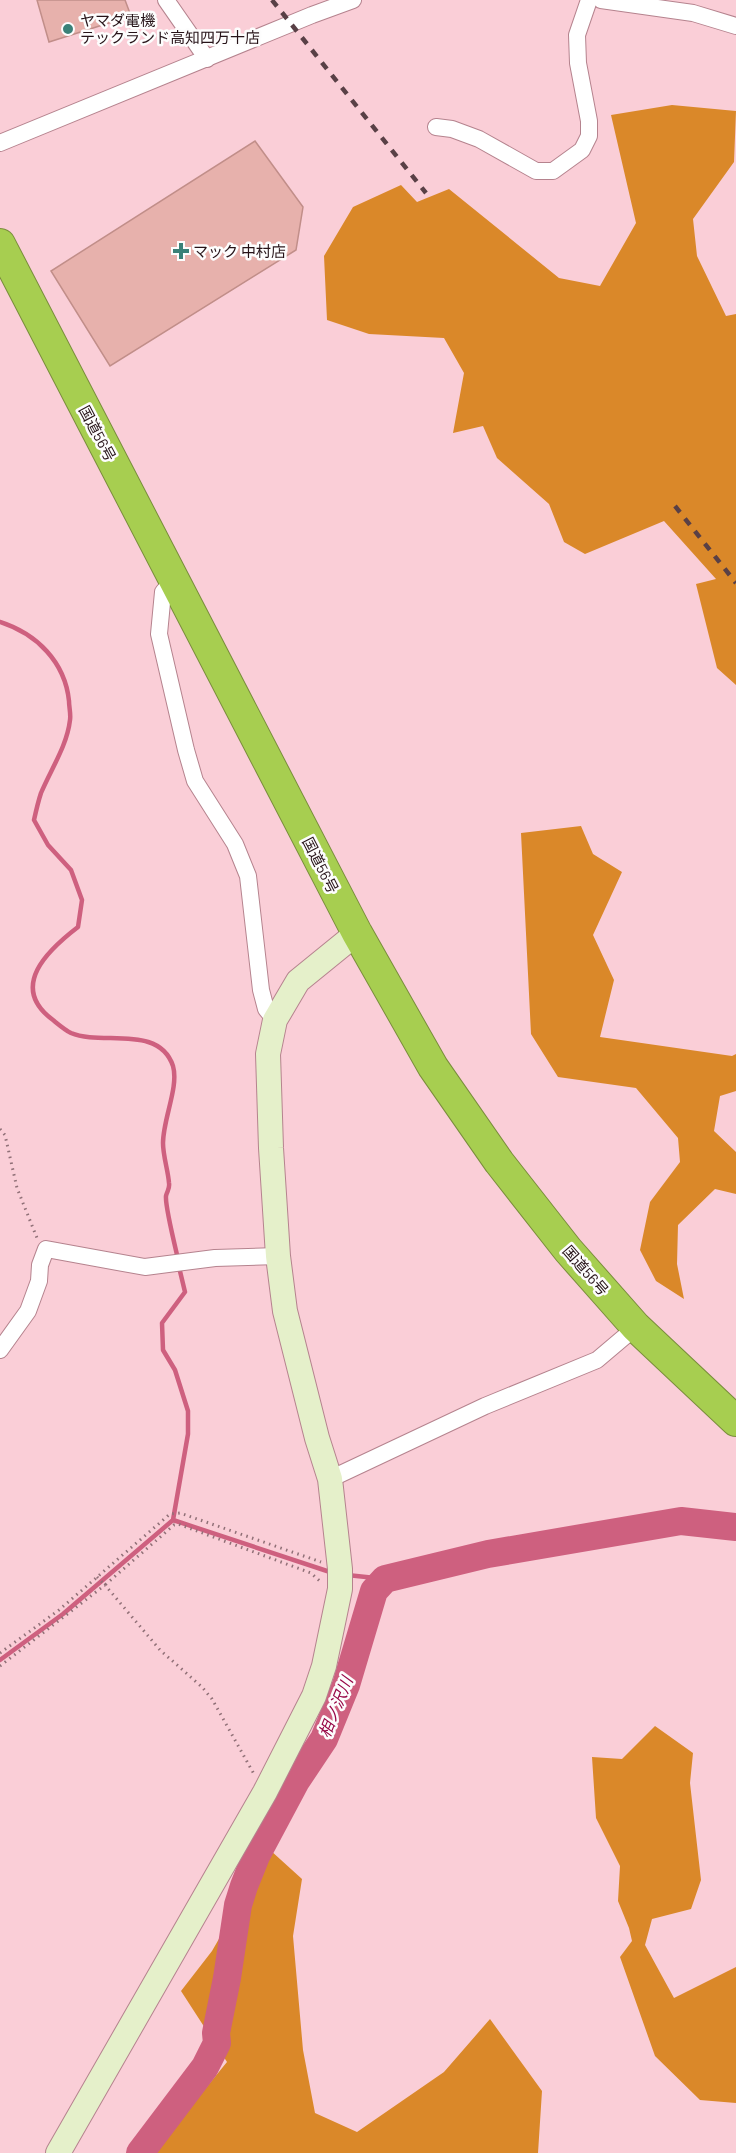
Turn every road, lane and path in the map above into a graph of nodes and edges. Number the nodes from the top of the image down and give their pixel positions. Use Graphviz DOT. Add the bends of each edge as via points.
graph roads {
  1 [pos="166,0"];
  2 [pos="353,0"];
  3 [pos="589,0"];
  4 [pos="601,0"];
  5 [pos="736,26"];
  6 [pos="207,59"];
  7 [pos="435,127"];
  8 [pos="0,143"];
  9 [pos="0,244"];
  10 [pos="175,578"];
  11 [pos="357,933"];
  12 [pos="275,1020"];
  13 [pos="0,1129"];
  14 [pos="46,1249"];
  15 [pos="278,1256"];
  16 [pos="636,1327"];
  17 [pos="0,1350"];
  18 [pos="736,1421"];
  19 [pos="330,1479"];
  20 [pos="96,1577"];
  21 [pos="339,1580"];
  22 [pos="105,1585"];
  23 [pos="0,1653"];
  24 [pos="0,1666"];
  25 [pos="265,1792"];
  26 [pos="58,2153"];
  1 -- 6 [label="street"];
  2 -- 6 [label="street"];
  3 -- 7 [label="street" via="577,35 578,63 590,121 589,136 582,150 553,171 536,171 479,139"];
  4 -- 5 [label="street" via="693,13"];
  6 -- 8 [label="street"];
  9 -- 10 [label="highway, 国道56号"];
  10 -- 11 [label="highway, 国道56号"];
  10 -- 12 [label="street" via="163,592 159,634 195,781 235,844 248,876 261,990 266,1009"];
  11 -- 12 [label="street" via="298,981"];
  11 -- 16 [label="highway, 国道56号" via="433,1067 499,1162 568,1250"];
  12 -- 15 [label="street" via="268,1054 268,1094"];
  13 -- 14 [label="path" via="34,1235"];
  14 -- 15 [label="street" via="146,1267 215,1258"];
  14 -- 17 [label="street" via="28,1311"];
  15 -- 19 [label="street" via="285,1311"];
  16 -- 18 [label="highway, 国道56号"];
  16 -- 19 [label="street" via="597,1359 485,1406"];
  19 -- 21 [label="street"];
  20 -- 21 [label="path" via="170,1514 180,1514 327,1563"];
  20 -- 22 [label="path"];
  20 -- 23 [label="path"];
  21 -- 22 [label="path" via="178,1524"];
  21 -- 25 [label="street" via="324,1666 314,1696"];
  22 -- 24 [label="path"];
  22 -- 25 [label="path" via="160,1650 212,1699"];
  25 -- 26 [label="street"];
}
